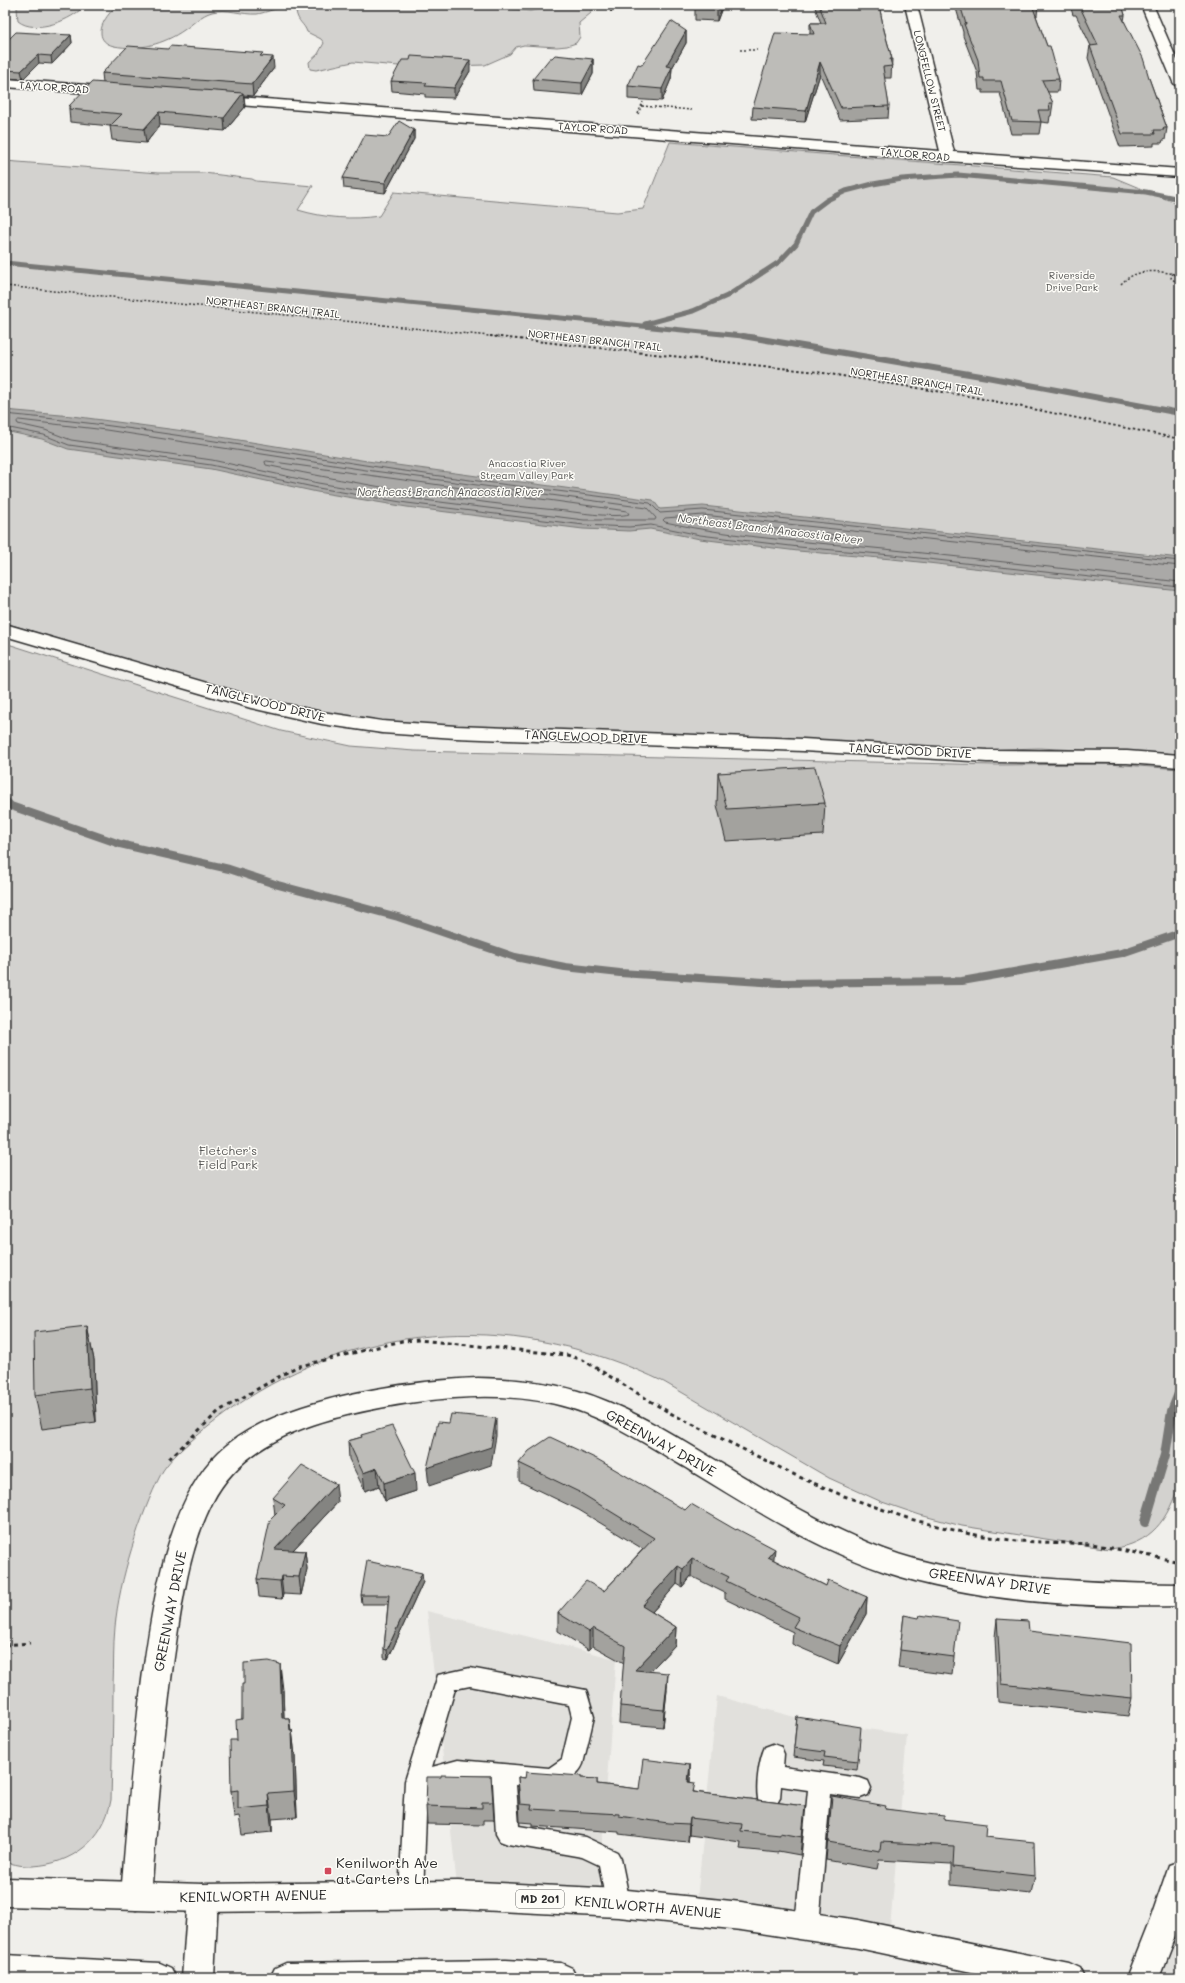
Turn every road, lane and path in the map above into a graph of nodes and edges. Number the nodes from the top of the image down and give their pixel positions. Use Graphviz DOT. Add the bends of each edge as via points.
graph roads {
  1 [pos="911,5"];
  2 [pos="1147,5"];
  3 [pos="740,50"];
  4 [pos="757,50"];
  5 [pos="1180,82"];
  6 [pos="5,83"];
  7 [pos="128,92"];
  8 [pos="200,98"];
  9 [pos="642,106"];
  10 [pos="692,110"];
  11 [pos="947,157"];
  12 [pos="1180,173"];
  13 [pos="1173,273"];
  14 [pos="1180,275"];
  15 [pos="1121,284"];
  16 [pos="1180,285"];
  17 [pos="5,286"];
  18 [pos="1180,439"];
  19 [pos="5,630"];
  20 [pos="1180,761"];
  21 [pos="1180,1595"];
  22 [pos="30,1643"];
  23 [pos="5,1645"];
  24 [pos="505,1774"];
  25 [pos="416,1781"];
  26 [pos="820,1782"];
  27 [pos="860,1788"];
  28 [pos="768,1798"];
  29 [pos="1180,1875"];
  30 [pos="5,1892"];
  31 [pos="411,1895"];
  32 [pos="136,1896"];
  33 [pos="203,1898"];
  34 [pos="618,1903"];
  35 [pos="807,1926"];
  36 [pos="5,1970"];
  37 [pos="386,1977"];
  38 [pos="542,1977"];
  39 [pos="160,1978"];
  40 [pos="198,1978"];
  41 [pos="286,1978"];
  42 [pos="1069,1978"];
  43 [pos="1143,1978"];
  1 -- 11 [label="street, LONGFELLOW STREET"];
  2 -- 5 [label="street"];
  3 -- 4 [label="path"];
  6 -- 7 [label="street, TAYLOR ROAD"];
  8 -- 11 [label="street, TAYLOR ROAD" via="682,134"];
  9 -- 10 [label="path"];
  11 -- 12 [label="street, TAYLOR ROAD"];
  13 -- 14 [label="path"];
  13 -- 15 [label="path" via="1139,272 1130,275"];
  13 -- 16 [label="path" via="1171,278"];
  17 -- 18 [label="path, NORTHEAST BRANCH TRAIL" via="817,372 974,397"];
  19 -- 20 [label="street, TANGLEWOOD DRIVE" via="258,704 322,718 382,727 803,745 987,756 1127,757"];
  21 -- 32 [label="street, GREENWAY DRIVE" via="1097,1594 940,1577 875,1556 820,1531 737,1486 657,1438 608,1413 563,1396 504,1388 427,1391 359,1402 312,1414 260,1436 228,1459 204,1492 188,1523 173,1579 157,1678"];
  22 -- 23 [label="path"];
  24 -- 25 [label="lane" via="458,1770"];
  24 -- 25 [label="lane" via="553,1778 572,1764 583,1717 578,1697 470,1677 446,1682"];
  24 -- 34 [label="lane" via="508,1834 585,1847 609,1859"];
  25 -- 31 [label="lane"];
  26 -- 27 [label="lane"];
  26 -- 28 [label="lane" via="773,1765"];
  26 -- 35 [label="lane"];
  29 -- 43 [label="street" via="1166,1920"];
  30 -- 32 [label="street, KENILWORTH AVENUE / MD 201"];
  31 -- 33 [label="street, KENILWORTH AVENUE / MD 201"];
  31 -- 34 [label="street, KENILWORTH AVENUE / MD 201" via="489,1896"];
  32 -- 33 [label="street, KENILWORTH AVENUE / MD 201"];
  33 -- 40 [label="street"];
  34 -- 35 [label="street, KENILWORTH AVENUE / MD 201"];
  35 -- 42 [label="street, KENILWORTH AVENUE / MD 201" via="858,1934"];
  36 -- 39 [label="street"];
  37 -- 38 [label="street"];
  37 -- 41 [label="street"];
}
